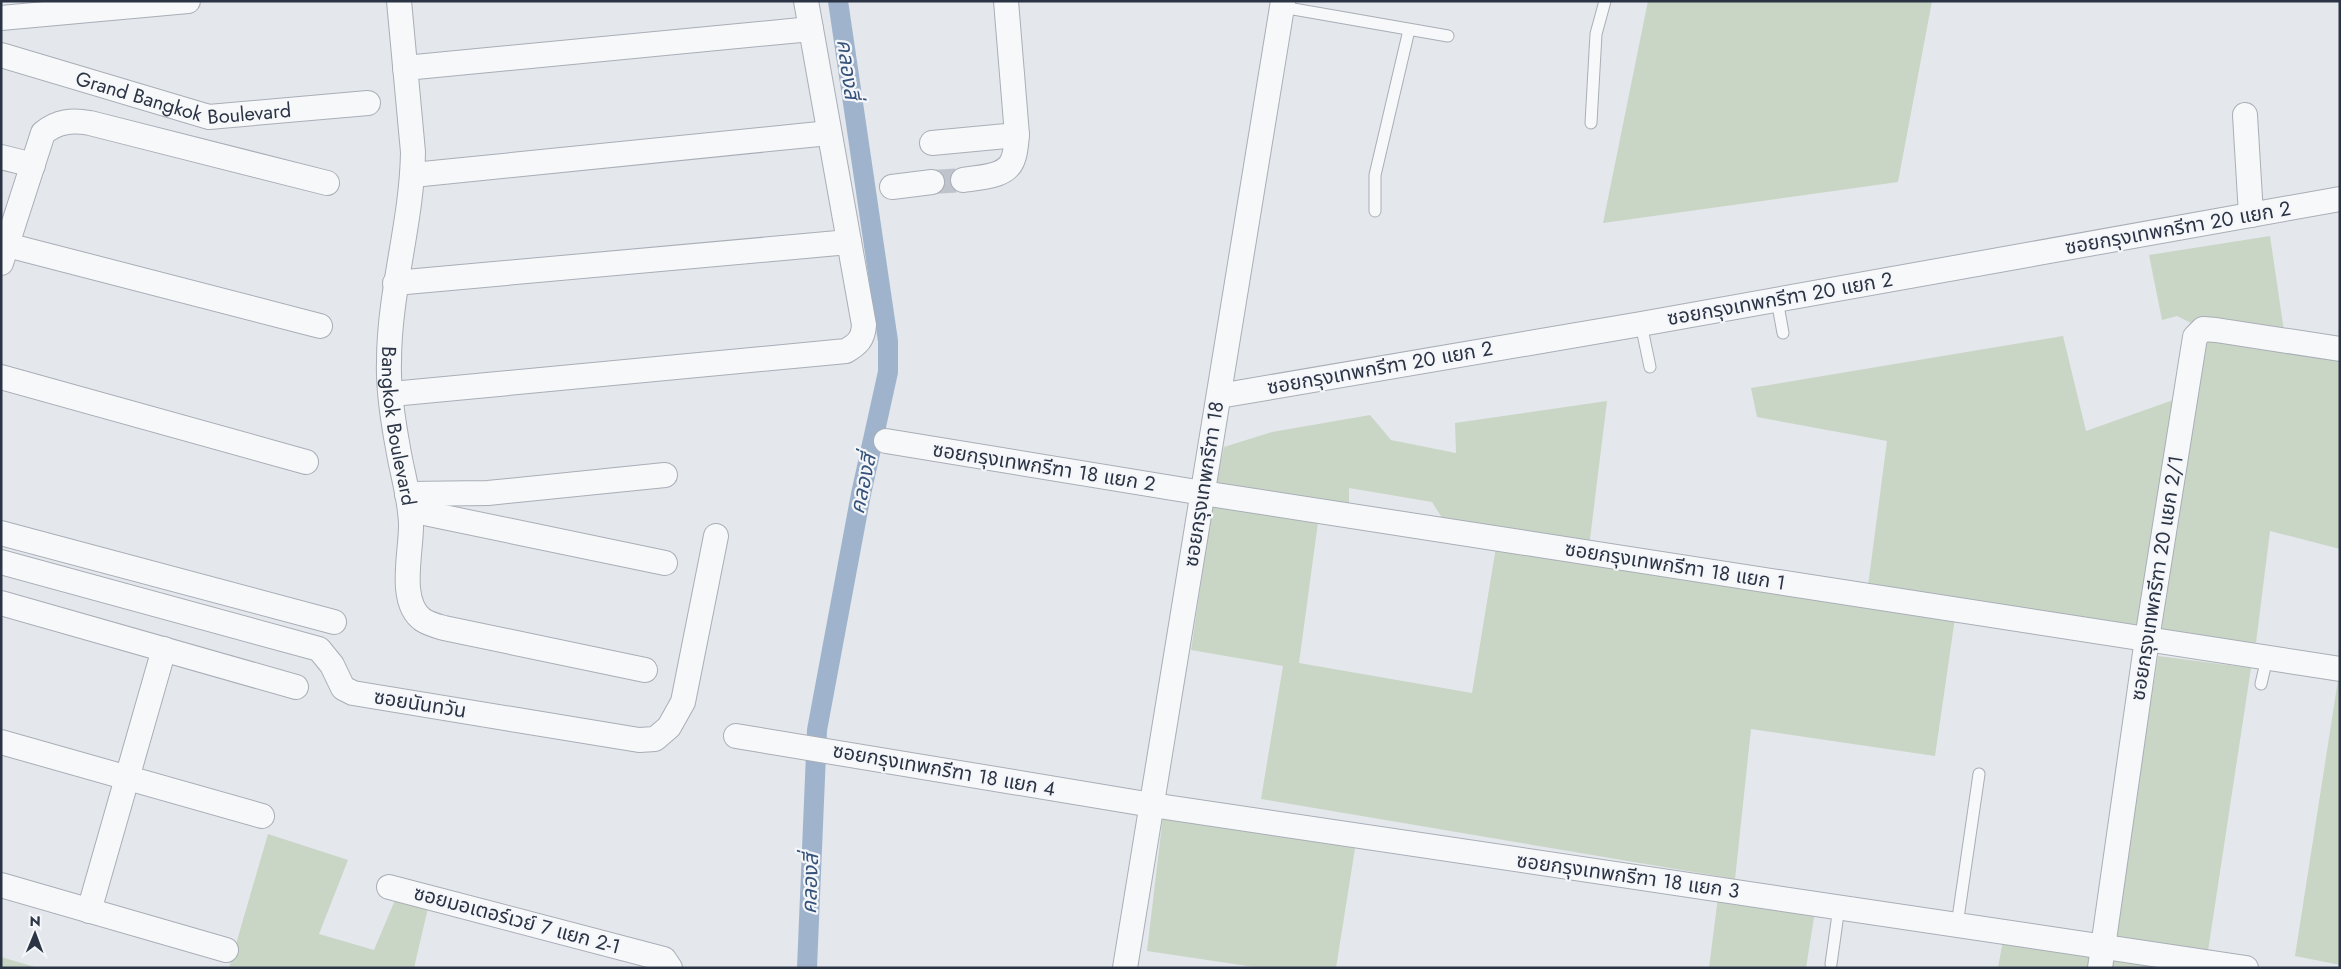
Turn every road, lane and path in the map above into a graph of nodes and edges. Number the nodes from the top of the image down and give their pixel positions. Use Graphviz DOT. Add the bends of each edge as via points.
graph roads {
  1 [pos="188,1"];
  2 [pos="399,1"];
  3 [pos="806,1"];
  4 [pos="1006,1"];
  5 [pos="1605,1"];
  6 [pos="1283,4"];
  7 [pos="1,18"];
  8 [pos="811,29"];
  9 [pos="1409,30"];
  10 [pos="1448,36"];
  11 [pos="1,55"];
  12 [pos="405,68"];
  13 [pos="368,103"];
  14 [pos="2245,115"];
  15 [pos="1591,123"];
  16 [pos="829,132"];
  17 [pos="1017,135"];
  18 [pos="932,143"];
  19 [pos="1,157"];
  20 [pos="33,165"];
  21 [pos="413,175"];
  22 [pos="963,180"];
  23 [pos="932,182"];
  24 [pos="327,183"];
  25 [pos="892,187"];
  26 [pos="2340,199"];
  27 [pos="1375,211"];
  28 [pos="2251,215"];
  29 [pos="849,242"];
  30 [pos="4,254"];
  31 [pos="395,283"];
  32 [pos="1776,300"];
  33 [pos="1641,324"];
  34 [pos="320,326"];
  35 [pos="1783,333"];
  36 [pos="2340,349"];
  37 [pos="1650,367"];
  38 [pos="1,377"];
  39 [pos="392,394"];
  40 [pos="1219,396"];
  41 [pos="886,441"];
  42 [pos="306,462"];
  43 [pos="665,475"];
  44 [pos="1203,493"];
  45 [pos="408,502"];
  46 [pos="1,533"];
  47 [pos="716,536"];
  48 [pos="1,562"];
  49 [pos="665,563"];
  50 [pos="1,603"];
  51 [pos="334,622"];
  52 [pos="2147,639"];
  53 [pos="164,649"];
  54 [pos="2267,658"];
  55 [pos="2340,669"];
  56 [pos="645,670"];
  57 [pos="2261,684"];
  58 [pos="296,686"];
  59 [pos="736,736"];
  60 [pos="1,742"];
  61 [pos="1979,774"];
  62 [pos="127,778"];
  63 [pos="1152,805"];
  64 [pos="262,816"];
  65 [pos="1,886"];
  66 [pos="389,887"];
  67 [pos="1839,907"];
  68 [pos="89,911"];
  69 [pos="1957,925"];
  70 [pos="226,950"];
  71 [pos="2102,957"];
  72 [pos="1831,964"];
  73 [pos="670,968"];
  74 [pos="1125,968"];
  75 [pos="2246,968"];
  1 -- 7 [label="street"];
  2 -- 12 [label="street, Bangkok Boulevard"];
  3 -- 8 [label="street"];
  4 -- 17 [label="street"];
  5 -- 15 [label="lane" via="1596,34"];
  6 -- 9 [label="lane"];
  6 -- 40 [label="street, ซอยกรุงเทพกรีฑา 18"];
  8 -- 12 [label="street"];
  8 -- 16 [label="street"];
  9 -- 10 [label="lane"];
  9 -- 27 [label="lane" via="1375,175"];
  11 -- 13 [label="street, Grand Bangkok Boulevard" via="209,118"];
  12 -- 21 [label="street, Bangkok Boulevard"];
  14 -- 28 [label="street"];
  16 -- 21 [label="street"];
  16 -- 29 [label="street"];
  17 -- 18 [label="street"];
  17 -- 22 [label="street" via="1013,160 1008,167 996,174"];
  19 -- 20 [label="street"];
  20 -- 24 [label="street" via="43,133 53,125 73,121"];
  20 -- 30 [label="street"];
  21 -- 31 [label="street, Bangkok Boulevard"];
  23 -- 25 [label="street"];
  26 -- 28 [label="street, ซอยกรุงเทพกรีฑา 20 แยก 2"];
  28 -- 32 [label="street, ซอยกรุงเทพกรีฑา 20 แยก 2"];
  29 -- 31 [label="street"];
  29 -- 39 [label="street" via="864,325 863,336 846,351"];
  30 -- 34 [label="street"];
  31 -- 39 [label="street, Bangkok Boulevard" via="388,364"];
  32 -- 33 [label="street, ซอยกรุงเทพกรีฑา 20 แยก 2"];
  32 -- 35 [label="lane"];
  33 -- 37 [label="lane"];
  33 -- 40 [label="street, ซอยกรุงเทพกรีฑา 20 แยก 2"];
  36 -- 52 [label="street, ซอยกรุงเทพกรีฑา 20 แยก 2/1" via="2216,330 2203,329 2195,337"];
  38 -- 42 [label="street"];
  39 -- 45 [label="street, Bangkok Boulevard"];
  40 -- 44 [label="street, ซอยกรุงเทพกรีฑา 18"];
  41 -- 44 [label="street, ซอยกรุงเทพกรีฑา 18 แยก 2"];
  43 -- 45 [label="street"];
  44 -- 52 [label="street, ซอยกรุงเทพกรีฑา 18 แยก 1"];
  44 -- 63 [label="street, ซอยกรุงเทพกรีฑา 18"];
  45 -- 49 [label="street"];
  45 -- 56 [label="street, Bangkok Boulevard" via="411,523 408,588 411,607 423,620 444,628"];
  46 -- 51 [label="street"];
  47 -- 48 [label="street, ซอยนันทวัน" via="683,702 669,727 655,739 639,740 353,693 343,688 332,665 319,649"];
  50 -- 53 [label="street"];
  52 -- 54 [label="street, ซอยกรุงเทพกรีฑา 18 แยก 1"];
  52 -- 71 [label="street, ซอยกรุงเทพกรีฑา 20 แยก 2/1"];
  53 -- 58 [label="street"];
  53 -- 62 [label="street"];
  54 -- 55 [label="street, ซอยกรุงเทพกรีฑา 18 แยก 1"];
  54 -- 57 [label="lane"];
  59 -- 63 [label="street, ซอยกรุงเทพกรีฑา 18 แยก 4"];
  60 -- 62 [label="street"];
  61 -- 69 [label="lane"];
  62 -- 64 [label="street"];
  62 -- 68 [label="street"];
  63 -- 67 [label="street, ซอยกรุงเทพกรีฑา 18 แยก 3"];
  63 -- 74 [label="street, ซอยกรุงเทพกรีฑา 18"];
  65 -- 68 [label="street"];
  66 -- 73 [label="street, ซอยมอเตอร์เวย์ 7 แยก 2-1" via="664,959"];
  67 -- 69 [label="street, ซอยกรุงเทพกรีฑา 18 แยก 3"];
  67 -- 72 [label="lane"];
  68 -- 70 [label="street"];
  69 -- 71 [label="street, ซอยกรุงเทพกรีฑา 18 แยก 3"];
  71 -- 75 [label="street, ซอยกรุงเทพกรีฑา 18 แยก 3"];
}
